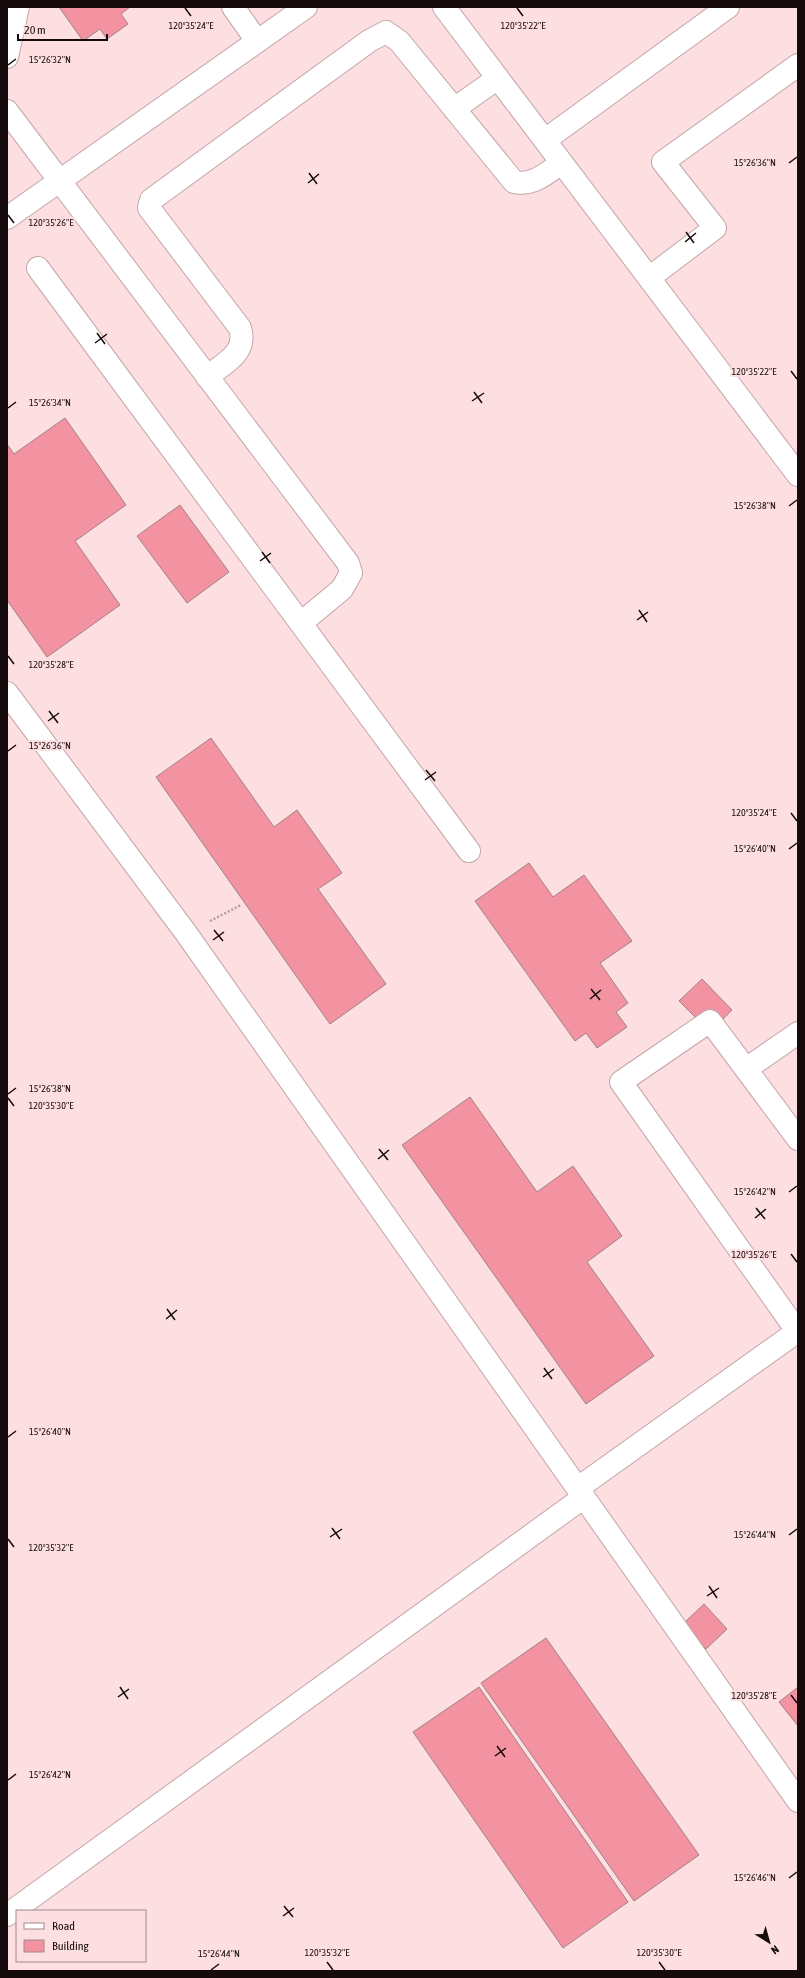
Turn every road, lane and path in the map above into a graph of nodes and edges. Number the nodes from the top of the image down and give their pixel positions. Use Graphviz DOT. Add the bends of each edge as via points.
graph roads {
  1 [pos="18,7"];
  2 [pos="233,7"];
  3 [pos="306,7"];
  4 [pos="444,7"];
  5 [pos="728,7"];
  6 [pos="257,41"];
  7 [pos="7,57"];
  8 [pos="798,65"];
  9 [pos="498,78"];
  10 [pos="454,109"];
  11 [pos="7,111"];
  12 [pos="545,140"];
  13 [pos="562,163"];
  14 [pos="59,182"];
  15 [pos="7,218"];
  16 [pos="38,268"];
  17 [pos="649,278"];
  18 [pos="207,377"];
  19 [pos="798,475"];
  20 [pos="301,623"];
  21 [pos="7,693"];
  22 [pos="469,851"];
  23 [pos="241,905"];
  24 [pos="186,933"];
  25 [pos="798,1032"];
  26 [pos="746,1069"];
  27 [pos="795,1128"];
  28 [pos="798,1331"];
  29 [pos="581,1493"];
  30 [pos="798,1801"];
  31 [pos="7,1915"];
  1 -- 7 [label="street"];
  2 -- 6 [label="street"];
  3 -- 6 [label="street"];
  4 -- 9 [label="street"];
  5 -- 12 [label="street"];
  6 -- 14 [label="street"];
  8 -- 17 [label="street" via="663,162 715,228"];
  9 -- 10 [label="street"];
  9 -- 12 [label="street"];
  10 -- 13 [label="street" via="514,182 524,184 536,180"];
  10 -- 18 [label="street" via="399,41 386,32 368,41 151,200 149,208 240,328 243,338 239,352"];
  11 -- 14 [label="street"];
  12 -- 13 [label="street"];
  13 -- 17 [label="street"];
  14 -- 15 [label="street"];
  14 -- 18 [label="street"];
  16 -- 20 [label="street"];
  17 -- 19 [label="street"];
  18 -- 20 [label="street" via="348,563 351,573 342,589"];
  20 -- 22 [label="street"];
  21 -- 24 [label="street"];
  23 -- 24 [label="path"];
  24 -- 29 [label="street"];
  25 -- 26 [label="street"];
  26 -- 27 [label="street"];
  26 -- 28 [label="street" via="710,1021 621,1082"];
  28 -- 29 [label="street"];
  29 -- 30 [label="street"];
  29 -- 31 [label="street"];
}
